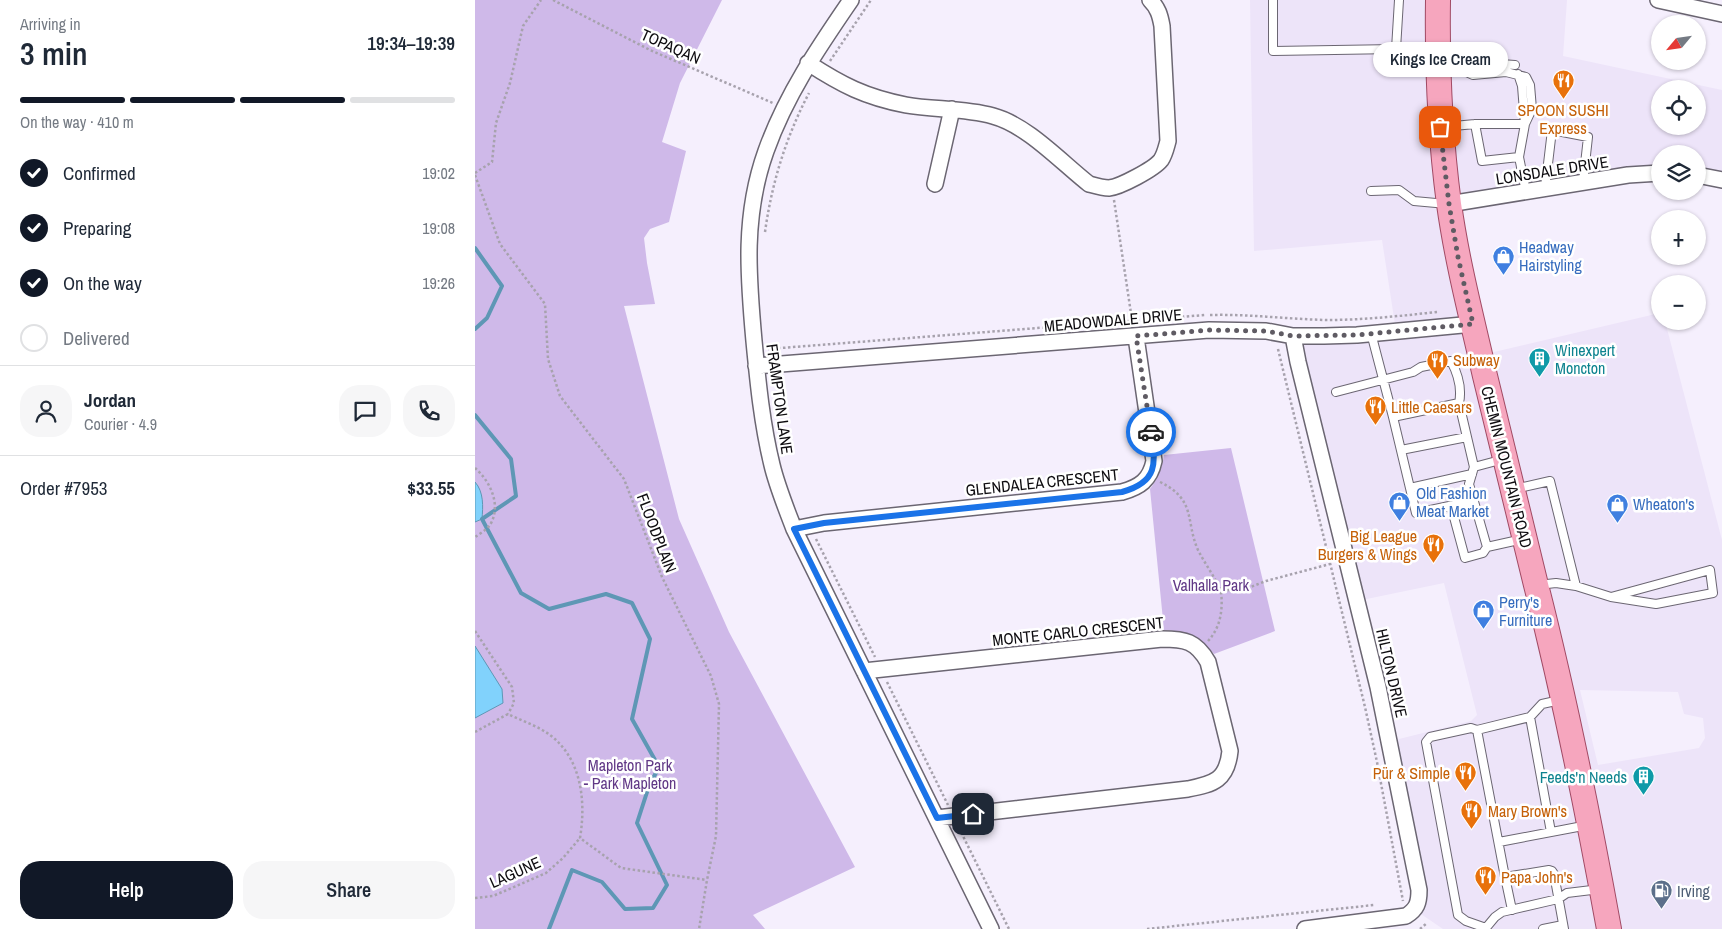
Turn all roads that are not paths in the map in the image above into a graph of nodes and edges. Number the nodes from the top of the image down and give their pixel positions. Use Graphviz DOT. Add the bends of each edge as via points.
graph roads {
  1 [pos="851,0"];
  2 [pos="1150,0"];
  3 [pos="1273,0"];
  4 [pos="1399,0"];
  5 [pos="1438,0"];
  6 [pos="1658,0"];
  7 [pos="1722,14"];
  8 [pos="808,63"];
  9 [pos="1515,65"];
  10 [pos="1449,69"];
  11 [pos="952,109"];
  12 [pos="1475,124"];
  13 [pos="1525,124"];
  14 [pos="1440,127"];
  15 [pos="1519,157"];
  16 [pos="1651,173"];
  17 [pos="1706,177"];
  18 [pos="1721,181"];
  19 [pos="1583,182"];
  20 [pos="935,184"];
  21 [pos="1545,189"];
  22 [pos="1371,191"];
  23 [pos="1525,192"];
  24 [pos="1449,204"];
  25 [pos="1473,324"];
  26 [pos="1371,334"];
  27 [pos="1136,336"];
  28 [pos="1293,336"];
  29 [pos="763,366"];
  30 [pos="1383,379"];
  31 [pos="1336,392"];
  32 [pos="1459,403"];
  33 [pos="1393,417"];
  34 [pos="1467,437"];
  35 [pos="1401,450"];
  36 [pos="1505,459"];
  37 [pos="1473,471"];
  38 [pos="1410,488"];
  39 [pos="1512,489"];
  40 [pos="1473,501"];
  41 [pos="1451,506"];
  42 [pos="801,528"];
  43 [pos="1525,538"];
  44 [pos="1487,547"];
  45 [pos="1536,586"];
  46 [pos="1575,586"];
  47 [pos="1611,597"];
  48 [pos="864,671"];
  49 [pos="1564,699"];
  50 [pos="1530,717"];
  51 [pos="1477,730"];
  52 [pos="937,818"];
  53 [pos="1590,825"];
  54 [pos="1551,832"];
  55 [pos="1499,842"];
  56 [pos="1505,876"];
  57 [pos="1602,889"];
  58 [pos="1558,899"];
  59 [pos="1512,910"];
  60 [pos="1564,927"];
  61 [pos="1486,928"];
  62 [pos="991,929"];
  63 [pos="1305,929"];
  64 [pos="1543,929"];
  65 [pos="1609,929"];
  1 -- 8 [label="street, FRAMPTON LANE"];
  2 -- 11 [label="street" via="1160,14 1162,26 1168,142 1160,162 1153,167 1112,188 1100,188 1089,184 1024,130 993,116"];
  3 -- 4 [label="lane" via="1273,52 1395,49"];
  5 -- 10 [label="main road, CHEMIN MOUNTAIN ROAD"];
  6 -- 7 [label="street"];
  8 -- 11 [label="street" via="840,84 870,97 907,106"];
  8 -- 29 [label="street, FRAMPTON LANE" via="783,108 765,152 753,201 748,242 749,281"];
  9 -- 10 [label="lane" via="1473,62"];
  10 -- 13 [label="lane" via="1473,75 1506,72 1526,77 1532,109"];
  10 -- 14 [label="main road, CHEMIN MOUNTAIN ROAD"];
  11 -- 20 [label="street"];
  12 -- 13 [label="lane"];
  12 -- 14 [label="lane"];
  12 -- 15 [label="lane" via="1482,161"];
  13 -- 15 [label="lane"];
  14 -- 24 [label="main road, CHEMIN MOUNTAIN ROAD"];
  15 -- 23 [label="lane"];
  16 -- 19 [label="street, LONSDALE DRIVE"];
  17 -- 18 [label="street"];
  19 -- 21 [label="street, LONSDALE DRIVE"];
  19 -- 21 [label="lane" via="1588,137 1552,130"];
  21 -- 23 [label="street, LONSDALE DRIVE"];
  22 -- 24 [label="lane" via="1399,190 1414,201"];
  23 -- 24 [label="street, LONSDALE DRIVE"];
  24 -- 25 [label="main road, CHEMIN MOUNTAIN ROAD"];
  25 -- 26 [label="street, MEADOWDALE DRIVE"];
  25 -- 36 [label="main road, CHEMIN MOUNTAIN ROAD"];
  26 -- 28 [label="street, MEADOWDALE DRIVE"];
  26 -- 30 [label="lane"];
  27 -- 28 [label="street, MEADOWDALE DRIVE" via="1209,330 1266,331"];
  27 -- 29 [label="street, MEADOWDALE DRIVE"];
  27 -- 42 [label="street, GLENDALEA CRESCENT" via="1154,450 1153,469 1144,483 1136,488"];
  28 -- 63 [label="street, HILTON DRIVE" via="1378,687 1419,890 1415,910 1406,916"];
  29 -- 42 [label="street, FRAMPTON LANE" via="760,407 772,467"];
  30 -- 31 [label="lane"];
  30 -- 32 [label="lane" via="1451,361 1461,392"];
  30 -- 33 [label="lane"];
  32 -- 33 [label="lane"];
  32 -- 34 [label="lane"];
  33 -- 35 [label="lane"];
  34 -- 35 [label="lane"];
  34 -- 37 [label="lane"];
  35 -- 38 [label="lane"];
  36 -- 37 [label="lane"];
  36 -- 39 [label="main road, CHEMIN MOUNTAIN ROAD"];
  37 -- 38 [label="lane"];
  37 -- 40 [label="lane" via="1469,484"];
  38 -- 41 [label="lane" via="1416,513"];
  39 -- 43 [label="main road, CHEMIN MOUNTAIN ROAD"];
  39 -- 46 [label="lane" via="1550,481"];
  40 -- 41 [label="lane"];
  40 -- 44 [label="lane"];
  41 -- 44 [label="lane" via="1465,558 1483,552"];
  42 -- 48 [label="street, FRAMPTON LANE"];
  43 -- 44 [label="lane"];
  43 -- 45 [label="main road, CHEMIN MOUNTAIN ROAD"];
  45 -- 46 [label="lane" via="1556,583"];
  45 -- 49 [label="main road, CHEMIN MOUNTAIN ROAD"];
  46 -- 47 [label="lane"];
  47 -- 47 [label="lane" via="1657,604 1713,593 1710,570"];
  48 -- 52 [label="street, FRAMPTON LANE"];
  48 -- 52 [label="street, MONTE CARLO CRESCENT" via="1162,639 1180,639 1193,644 1208,662 1230,751 1229,765 1221,778 1208,786"];
  49 -- 50 [label="lane" via="1542,704"];
  49 -- 53 [label="main road, CHEMIN MOUNTAIN ROAD"];
  50 -- 51 [label="lane"];
  50 -- 54 [label="lane"];
  51 -- 55 [label="lane"];
  51 -- 61 [label="lane" via="1471,728 1430,737 1426,742 1458,914 1466,921"];
  52 -- 62 [label="street, FRAMPTON LANE"];
  53 -- 54 [label="lane"];
  53 -- 57 [label="main road, CHEMIN MOUNTAIN ROAD"];
  54 -- 55 [label="lane"];
  55 -- 56 [label="lane"];
  56 -- 58 [label="lane" via="1552,871"];
  56 -- 59 [label="lane"];
  57 -- 58 [label="lane" via="1567,893"];
  57 -- 65 [label="main road, CHEMIN MOUNTAIN ROAD"];
  58 -- 59 [label="lane"];
  58 -- 60 [label="lane"];
  59 -- 61 [label="lane" via="1500,912"];
  60 -- 64 [label="lane"];
}
